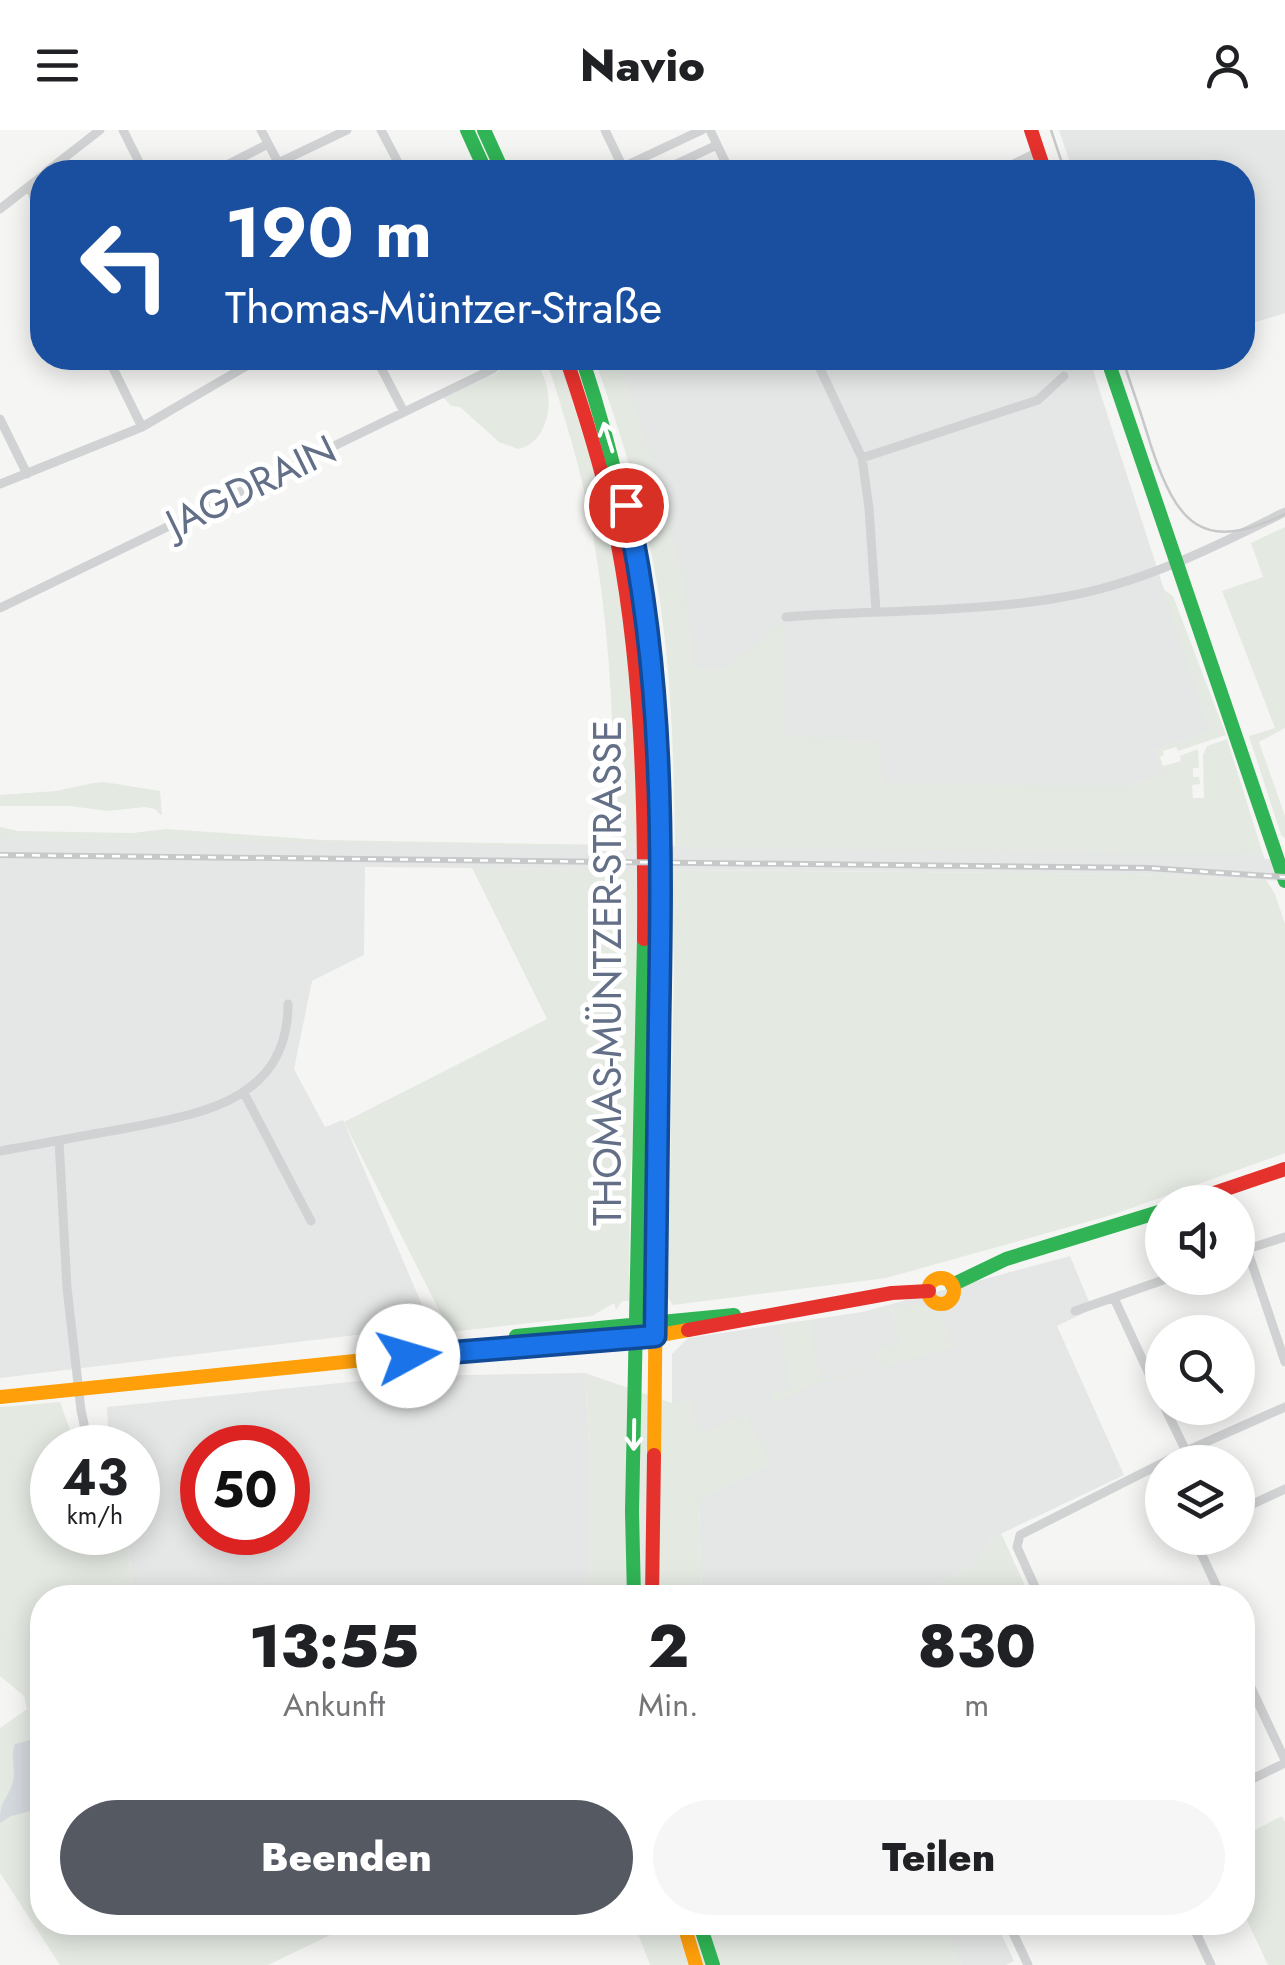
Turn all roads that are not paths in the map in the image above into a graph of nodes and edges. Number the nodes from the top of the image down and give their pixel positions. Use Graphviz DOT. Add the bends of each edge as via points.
graph roads {
  1 [pos="100,130"];
  2 [pos="123,130"];
  3 [pos="261,130"];
  4 [pos="347,130"];
  5 [pos="382,130"];
  6 [pos="467,130"];
  7 [pos="484,130"];
  8 [pos="605,130"];
  9 [pos="702,130"];
  10 [pos="710,130"];
  11 [pos="1031,130"];
  12 [pos="268,144"];
  13 [pos="717,145"];
  14 [pos="1038,152"];
  15 [pos="62,160"];
  16 [pos="138,160"];
  17 [pos="237,160"];
  18 [pos="276,160"];
  19 [pos="294,160"];
  20 [pos="397,160"];
  21 [pos="481,160"];
  22 [pos="498,160"];
  23 [pos="619,160"];
  24 [pos="644,160"];
  25 [pos="685,160"];
  26 [pos="724,160"];
  27 [pos="1022,160"];
  28 [pos="1041,160"];
  29 [pos="30,187"];
  30 [pos="0,210"];
  31 [pos="114,370"];
  32 [pos="237,370"];
  33 [pos="382,370"];
  34 [pos="491,370"];
  35 [pos="570,370"];
  36 [pos="586,370"];
  37 [pos="821,370"];
  38 [pos="1111,370"];
  39 [pos="1064,376"];
  40 [pos="404,412"];
  41 [pos="0,419"];
  42 [pos="142,427"];
  43 [pos="862,458"];
  44 [pos="27,474"];
  45 [pos="0,484"];
  46 [pos="1285,512"];
  47 [pos="1176,562"];
  48 [pos="0,608"];
  49 [pos="876,611"];
  50 [pos="786,616"];
  51 [pos="653,845"];
  52 [pos="653,871"];
  53 [pos="1285,881"];
  54 [pos="288,1004"];
  55 [pos="244,1093"];
  56 [pos="58,1140"];
  57 [pos="0,1151"];
  58 [pos="1285,1169"];
  59 [pos="1238,1185"];
  60 [pos="1145,1216"];
  61 [pos="311,1221"];
  62 [pos="1285,1237"];
  63 [pos="1255,1247"];
  64 [pos="1255,1285"];
  65 [pos="1145,1287"];
  66 [pos="1114,1298"];
  67 [pos="1075,1312"];
  68 [pos="655,1328"];
  69 [pos="636,1330"];
  70 [pos="1285,1362"];
  71 [pos="1145,1364"];
  72 [pos="79,1388"];
  73 [pos="0,1396"];
  74 [pos="1285,1407"];
  75 [pos="85,1425"];
  76 [pos="1200,1445"];
  77 [pos="1145,1476"];
  78 [pos="1285,1488"];
  79 [pos="1255,1503"];
  80 [pos="1202,1555"];
  81 [pos="634,1585"];
  82 [pos="652,1585"];
  83 [pos="1034,1585"];
  84 [pos="1216,1585"];
  85 [pos="1255,1696"];
  86 [pos="1285,1762"];
  87 [pos="1255,1777"];
  88 [pos="687,1935"];
  89 [pos="703,1935"];
  90 [pos="1014,1935"];
  91 [pos="1196,1935"];
  92 [pos="696,1965"];
  93 [pos="712,1965"];
  94 [pos="1028,1965"];
  95 [pos="1211,1965"];
  1 -- 15 [label="street"];
  2 -- 16 [label="street"];
  3 -- 12 [label="street"];
  4 -- 19 [label="street"];
  5 -- 20 [label="street"];
  6 -- 21 [label="main road"];
  7 -- 22 [label="main road"];
  8 -- 23 [label="street"];
  9 -- 24 [label="street"];
  10 -- 13 [label="street"];
  11 -- 14 [label="main road"];
  12 -- 17 [label="street"];
  12 -- 18 [label="street"];
  13 -- 25 [label="street"];
  13 -- 26 [label="street"];
  14 -- 27 [label="street"];
  14 -- 28 [label="main road"];
  29 -- 30 [label="street"];
  31 -- 42 [label="street"];
  32 -- 42 [label="street"];
  33 -- 40 [label="street"];
  34 -- 40 [label="street, JAGDRAIN"];
  35 -- 51 [label="main road, THOMAS-MÜNTZER-STRASSE" via="607,488 625,576"];
  51 -- 36 [label="main road, THOMAS-MÜNTZER-STRASSE, one-way" via="655,696 640,572 616,462"];
  37 -- 43 [label="street"];
  38 -- 47 [label="main road"];
  39 -- 43 [label="street" via="1038,400"];
  40 -- 48 [label="street, JAGDRAIN"];
  41 -- 44 [label="street"];
  42 -- 44 [label="street"];
  43 -- 49 [label="street"];
  44 -- 45 [label="street"];
  46 -- 47 [label="street"];
  47 -- 49 [label="street" via="1063,597"];
  47 -- 53 [label="main road"];
  49 -- 50 [label="street"];
  51 -- 52 [label="main road, THOMAS-MÜNTZER-STRASSE"];
  52 -- 68 [label="main road, THOMAS-MÜNTZER-STRASSE"];
  52 -- 69 [label="main road, THOMAS-MÜNTZER-STRASSE"];
  54 -- 55 [label="street" via="282,1048"];
  55 -- 56 [label="street" via="191,1115"];
  55 -- 61 [label="street"];
  56 -- 57 [label="street"];
  56 -- 72 [label="street"];
  58 -- 59 [label="main road"];
  60 -- 68 [label="main road" via="1006,1260 952,1285 944,1303 929,1290 892,1293"];
  62 -- 63 [label="street"];
  64 -- 70 [label="street"];
  65 -- 66 [label="street"];
  66 -- 67 [label="street"];
  66 -- 71 [label="street"];
  68 -- 69 [label="main road"];
  68 -- 82 [label="main road, THOMAS-MÜNTZER-STRASSE"];
  69 -- 72 [label="main road"];
  69 -- 81 [label="main road, THOMAS-MÜNTZER-STRASSE, one-way"];
  72 -- 73 [label="main road"];
  72 -- 75 [label="street"];
  74 -- 76 [label="street"];
  77 -- 83 [label="street" via="1018,1539"];
  78 -- 79 [label="street"];
  80 -- 84 [label="street"];
  85 -- 86 [label="street"];
  86 -- 87 [label="street"];
  88 -- 92 [label="main road"];
  89 -- 93 [label="main road"];
  90 -- 94 [label="street"];
  91 -- 95 [label="street"];
}
